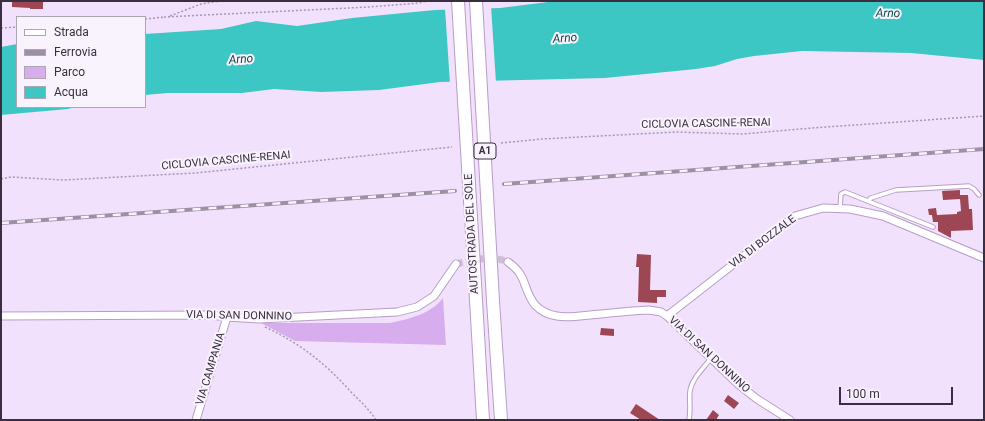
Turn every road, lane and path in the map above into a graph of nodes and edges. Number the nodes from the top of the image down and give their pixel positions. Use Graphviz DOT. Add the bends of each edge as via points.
graph roads {
  1 [pos="220,1"];
  2 [pos="426,1"];
  3 [pos="458,1"];
  4 [pos="476,1"];
  5 [pos="164,18"];
  6 [pos="146,19"];
  7 [pos="16,27"];
  8 [pos="1,28"];
  9 [pos="984,116"];
  10 [pos="501,143"];
  11 [pos="452,147"];
  12 [pos="1,179"];
  13 [pos="979,194"];
  14 [pos="868,201"];
  15 [pos="840,208"];
  16 [pos="933,227"];
  17 [pos="984,258"];
  18 [pos="508,262"];
  19 [pos="456,264"];
  20 [pos="1,316"];
  21 [pos="667,316"];
  22 [pos="227,317"];
  23 [pos="265,326"];
  24 [pos="711,358"];
  25 [pos="196,420"];
  26 [pos="376,420"];
  27 [pos="483,420"];
  28 [pos="501,420"];
  29 [pos="688,420"];
  30 [pos="790,420"];
  1 -- 5 [label="path" via="201,4"];
  2 -- 5 [label="path" via="369,7"];
  3 -- 27 [label="highway, AUTOSTRADA DEL SOLE / A1, bridge"];
  4 -- 28 [label="highway, AUTOSTRADA DEL SOLE / A1, bridge"];
  5 -- 6 [label="path"];
  7 -- 8 [label="path"];
  9 -- 10 [label="path, CICLOVIA CASCINE-RENAI" via="743,134 676,132"];
  11 -- 12 [label="path, CICLOVIA CASCINE-RENAI" via="196,173 63,180 11,177"];
  13 -- 14 [label="lane" via="969,186 896,190"];
  14 -- 15 [label="lane" via="842,192"];
  14 -- 16 [label="lane"];
  15 -- 17 [label="street, VIA DI BOZZALE" via="882,216"];
  15 -- 21 [label="street, VIA DI BOZZALE" via="823,208 795,216"];
  18 -- 21 [label="street, VIA DI SAN DONNINO" via="517,268 528,293 542,312 557,316 573,316 649,310"];
  19 -- 22 [label="street, VIA DI SAN DONNINO" via="434,296 417,307 404,311 259,319"];
  20 -- 22 [label="street, VIA DI SAN DONNINO"];
  21 -- 24 [label="street, VIA DI SAN DONNINO"];
  22 -- 25 [label="street, VIA CAMPANIA"];
  23 -- 26 [label="path" via="302,347 329,369"];
  24 -- 29 [label="lane" via="697,375 690,390"];
  24 -- 30 [label="street, VIA DI SAN DONNINO" via="751,395"];
}
